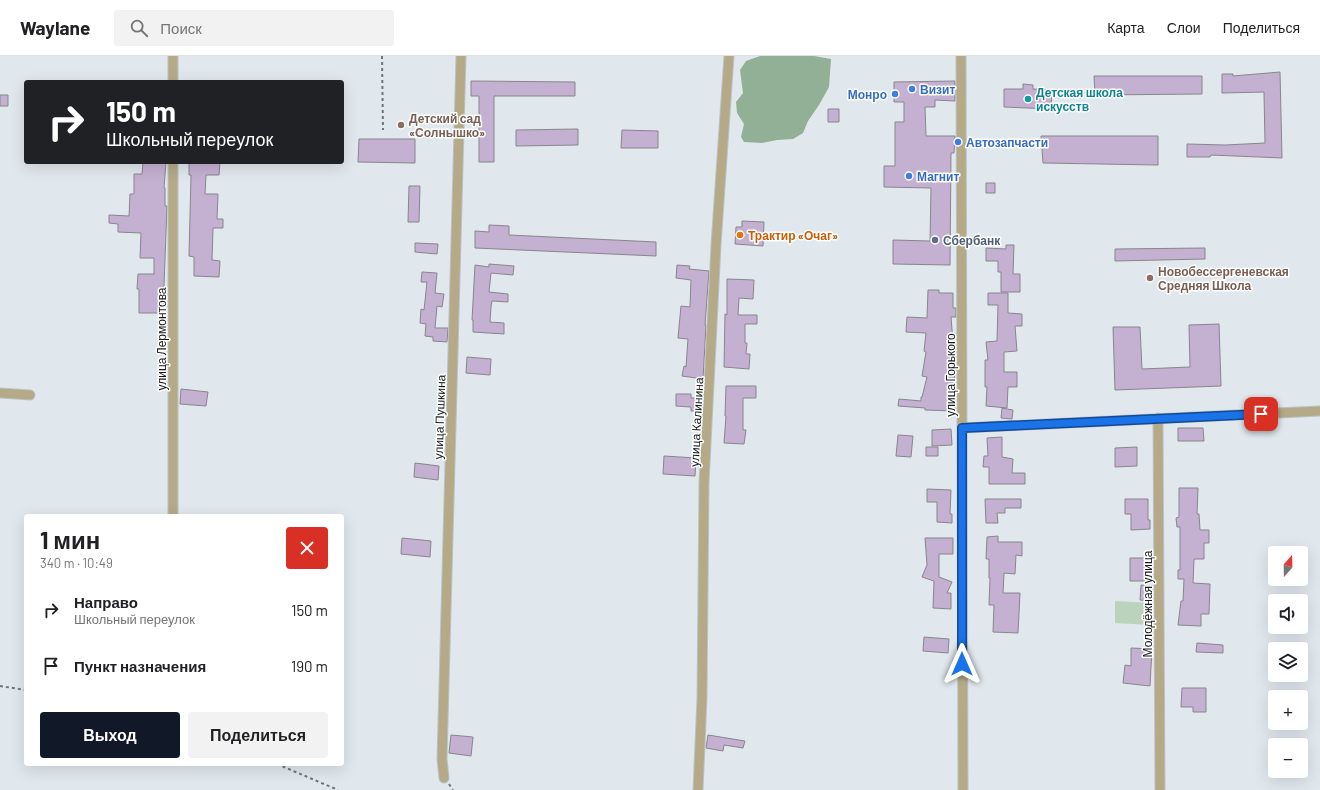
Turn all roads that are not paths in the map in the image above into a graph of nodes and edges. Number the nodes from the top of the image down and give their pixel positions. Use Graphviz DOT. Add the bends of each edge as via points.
graph roads {
  1 [pos="173,56"];
  2 [pos="461,56"];
  3 [pos="729,56"];
  4 [pos="961,56"];
  5 [pos="173,80"];
  6 [pos="173,164"];
  7 [pos="0,393"];
  8 [pos="30,395"];
  9 [pos="1320,411"];
  10 [pos="1158,418"];
  11 [pos="962,428"];
  12 [pos="173,514"];
  13 [pos="444,778"];
  14 [pos="698,790"];
  15 [pos="962,790"];
  16 [pos="1160,790"];
  1 -- 5 [label="street"];
  2 -- 13 [label="street, улица Пушкина" via="442,759"];
  3 -- 14 [label="street, улица Калинина" via="704,483 702,698"];
  4 -- 11 [label="street, улица Горького"];
  6 -- 12 [label="street, улица Лермонтова"];
  7 -- 8 [label="street"];
  9 -- 10 [label="street"];
  10 -- 11 [label="street"];
  10 -- 16 [label="street, Молодёжная улица"];
  11 -- 15 [label="street, улица Горького"];
}
